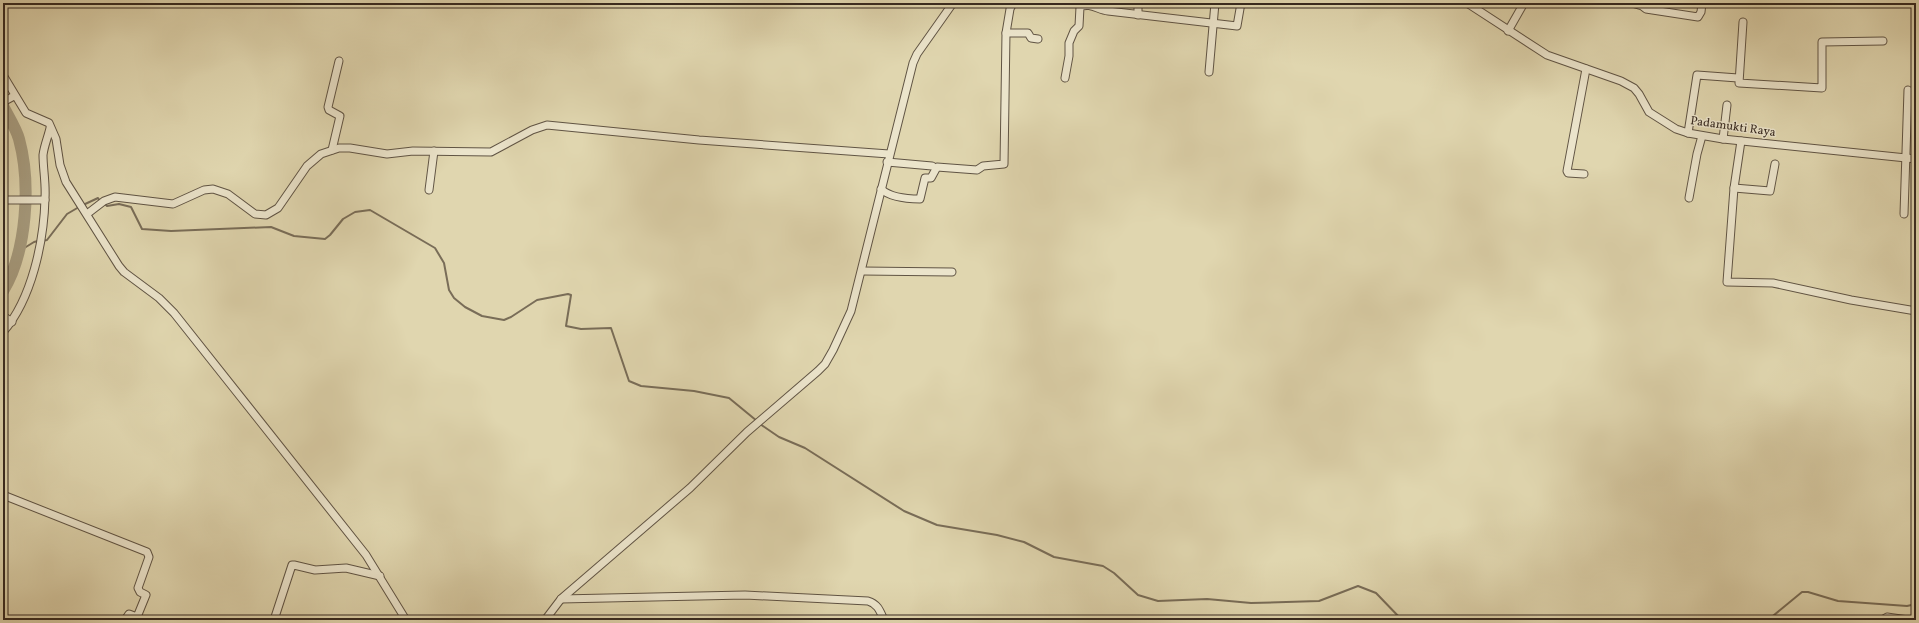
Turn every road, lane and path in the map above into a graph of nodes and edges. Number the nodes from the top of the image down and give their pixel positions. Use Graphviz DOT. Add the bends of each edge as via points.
graph roads {
  1 [pos="953,3"];
  2 [pos="1012,3"];
  3 [pos="1138,3"];
  4 [pos="1215,3"];
  5 [pos="1241,3"];
  6 [pos="1467,3"];
  7 [pos="1524,3"];
  8 [pos="1632,3"];
  9 [pos="1702,3"];
  10 [pos="1084,4"];
  11 [pos="1475,6"];
  12 [pos="1138,15"];
  13 [pos="1743,22"];
  14 [pos="1214,24"];
  15 [pos="1508,31"];
  16 [pos="1006,33"];
  17 [pos="1038,39"];
  18 [pos="1883,41"];
  19 [pos="339,61"];
  20 [pos="1209,72"];
  21 [pos="1584,73"];
  22 [pos="3,75"];
  23 [pos="1065,78"];
  24 [pos="1738,78"];
  25 [pos="1908,90"];
  26 [pos="13,97"];
  27 [pos="3,102"];
  28 [pos="1727,105"];
  29 [pos="50,128"];
  30 [pos="1688,133"];
  31 [pos="1702,136"];
  32 [pos="1722,140"];
  33 [pos="1742,141"];
  34 [pos="332,150"];
  35 [pos="434,151"];
  36 [pos="889,154"];
  37 [pos="1905,158"];
  38 [pos="1916,159"];
  39 [pos="887,162"];
  40 [pos="1775,164"];
  41 [pos="932,166"];
  42 [pos="1584,174"];
  43 [pos="1734,188"];
  44 [pos="881,189"];
  45 [pos="429,190"];
  46 [pos="1689,198"];
  47 [pos="5,200"];
  48 [pos="42,200"];
  49 [pos="87,214"];
  50 [pos="1904,214"];
  51 [pos="862,271"];
  52 [pos="952,272"];
  53 [pos="1916,311"];
  54 [pos="3,316"];
  55 [pos="11,322"];
  56 [pos="3,332"];
  57 [pos="3,495"];
  58 [pos="380,576"];
  59 [pos="561,600"];
  60 [pos="125,620"];
  61 [pos="274,620"];
  62 [pos="406,620"];
  63 [pos="545,620"];
  64 [pos="884,620"];
  65 [pos="1882,620"];
  66 [pos="1908,620"];
  1 -- 36 [label="street" via="917,54"];
  2 -- 16 [label="street"];
  3 -- 12 [label="street"];
  4 -- 14 [label="street"];
  5 -- 14 [label="street" via="1238,26"];
  6 -- 11 [label="street, Padamukti Raya"];
  7 -- 15 [label="street"];
  8 -- 9 [label="street" via="1646,9 1698,17"];
  10 -- 12 [label="street" via="1106,11"];
  10 -- 23 [label="street" via="1080,7 1079,26 1069,43"];
  11 -- 15 [label="street, Padamukti Raya"];
  12 -- 14 [label="street"];
  13 -- 24 [label="street"];
  14 -- 20 [label="street"];
  15 -- 21 [label="street, Padamukti Raya" via="1547,55"];
  16 -- 17 [label="street" via="1028,33 1031,38"];
  16 -- 44 [label="street" via="1003,165 983,166 977,170 937,167 931,178 924,178 920,199 906,199"];
  18 -- 24 [label="street" via="1822,42 1822,88 1739,83"];
  19 -- 34 [label="street" via="328,107 340,116"];
  21 -- 30 [label="street, Padamukti Raya" via="1621,81 1634,88 1649,112 1674,128"];
  21 -- 42 [label="street" via="1566,171"];
  22 -- 26 [label="street"];
  24 -- 30 [label="street" via="1697,75"];
  25 -- 37 [label="street"];
  26 -- 27 [label="street"];
  26 -- 29 [label="street" via="26,113 46,121"];
  28 -- 32 [label="street"];
  29 -- 48 [label="street" via="43,154"];
  29 -- 49 [label="street" via="56,139 64,177"];
  30 -- 31 [label="street, Padamukti Raya"];
  31 -- 32 [label="street, Padamukti Raya"];
  31 -- 46 [label="street"];
  32 -- 33 [label="street, Padamukti Raya"];
  33 -- 37 [label="street, Padamukti Raya"];
  33 -- 43 [label="street"];
  34 -- 35 [label="street" via="350,148 387,154"];
  34 -- 49 [label="street" via="312,160 282,204 266,215 255,214 228,194 213,189 204,190 175,204 115,197 104,201"];
  35 -- 36 [label="street" via="491,152 532,130 547,125 699,140"];
  35 -- 45 [label="street"];
  36 -- 39 [label="street"];
  37 -- 38 [label="street, Padamukti Raya"];
  37 -- 50 [label="street"];
  39 -- 41 [label="street"];
  39 -- 44 [label="street"];
  40 -- 43 [label="street" via="1770,191"];
  43 -- 53 [label="street" via="1727,282 1773,283"];
  44 -- 51 [label="street"];
  47 -- 48 [label="street"];
  48 -- 55 [label="street" via="40,246 28,287"];
  49 -- 58 [label="street" via="120,266 174,313 333,512"];
  51 -- 52 [label="street"];
  51 -- 59 [label="street" via="846,326 825,364 747,432 690,488"];
  54 -- 55 [label="street"];
  55 -- 56 [label="street"];
  57 -- 60 [label="street" via="147,552 149,557 138,588 146,595 137,617 128,615"];
  58 -- 61 [label="street" via="346,568 315,570 294,564"];
  58 -- 62 [label="street"];
  59 -- 63 [label="street"];
  59 -- 64 [label="street" via="745,595 847,600 874,602"];
  65 -- 66 [label="street" via="1887,617"];
}
